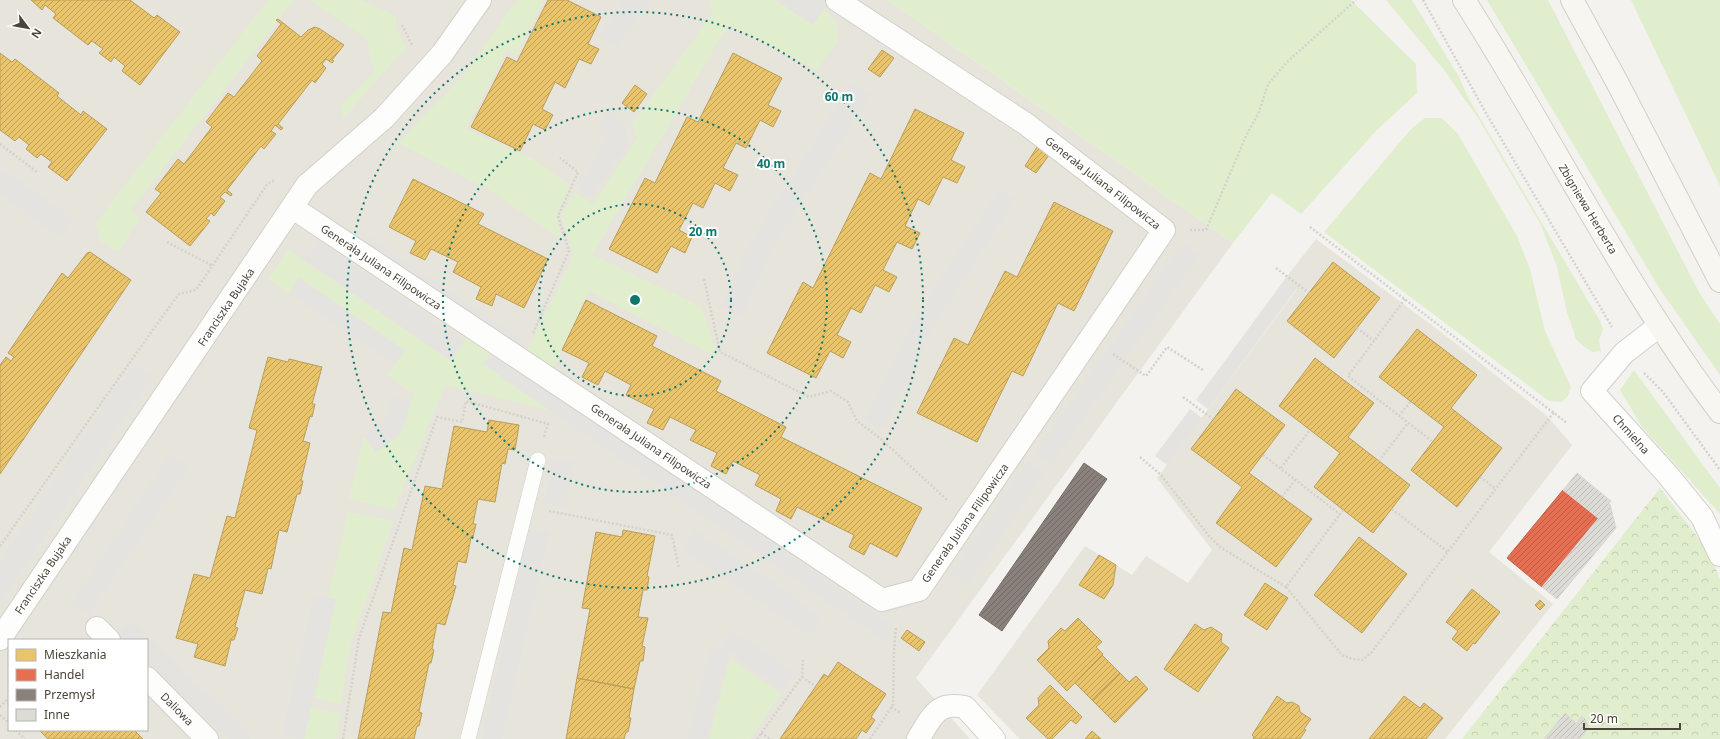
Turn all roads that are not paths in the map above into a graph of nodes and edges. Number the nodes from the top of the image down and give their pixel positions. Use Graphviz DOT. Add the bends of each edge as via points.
graph roads {
  1 [pos="480,0"];
  2 [pos="837,0"];
  3 [pos="1464,0"];
  4 [pos="1573,2"];
  5 [pos="293,208"];
  6 [pos="1720,281"];
  7 [pos="1659,326"];
  8 [pos="1720,412"];
  9 [pos="538,460"];
  10 [pos="1720,555"];
  11 [pos="0,639"];
  12 [pos="148,679"];
  13 [pos="207,739"];
  14 [pos="468,739"];
  15 [pos="918,739"];
  16 [pos="994,739"];
  1 -- 5 [label="street, Franciszka Bujaka" via="442,54 384,118 307,185"];
  2 -- 5 [label="street, Generała Juliana Filipowicza" via="1026,124 1164,230 919,590 882,600"];
  3 -- 7 [label="main road, Zbigniewa Herberta"];
  4 -- 6 [label="main road"];
  5 -- 11 [label="street, Franciszka Bujaka"];
  7 -- 8 [label="main road, Zbigniewa Herberta"];
  7 -- 10 [label="street, Chmielna" via="1624,353 1592,391 1702,517"];
  9 -- 14 [label="lane"];
  12 -- 13 [label="street, Daliowa"];
  15 -- 16 [label="street" via="934,714 945,706 965,706"];
}
